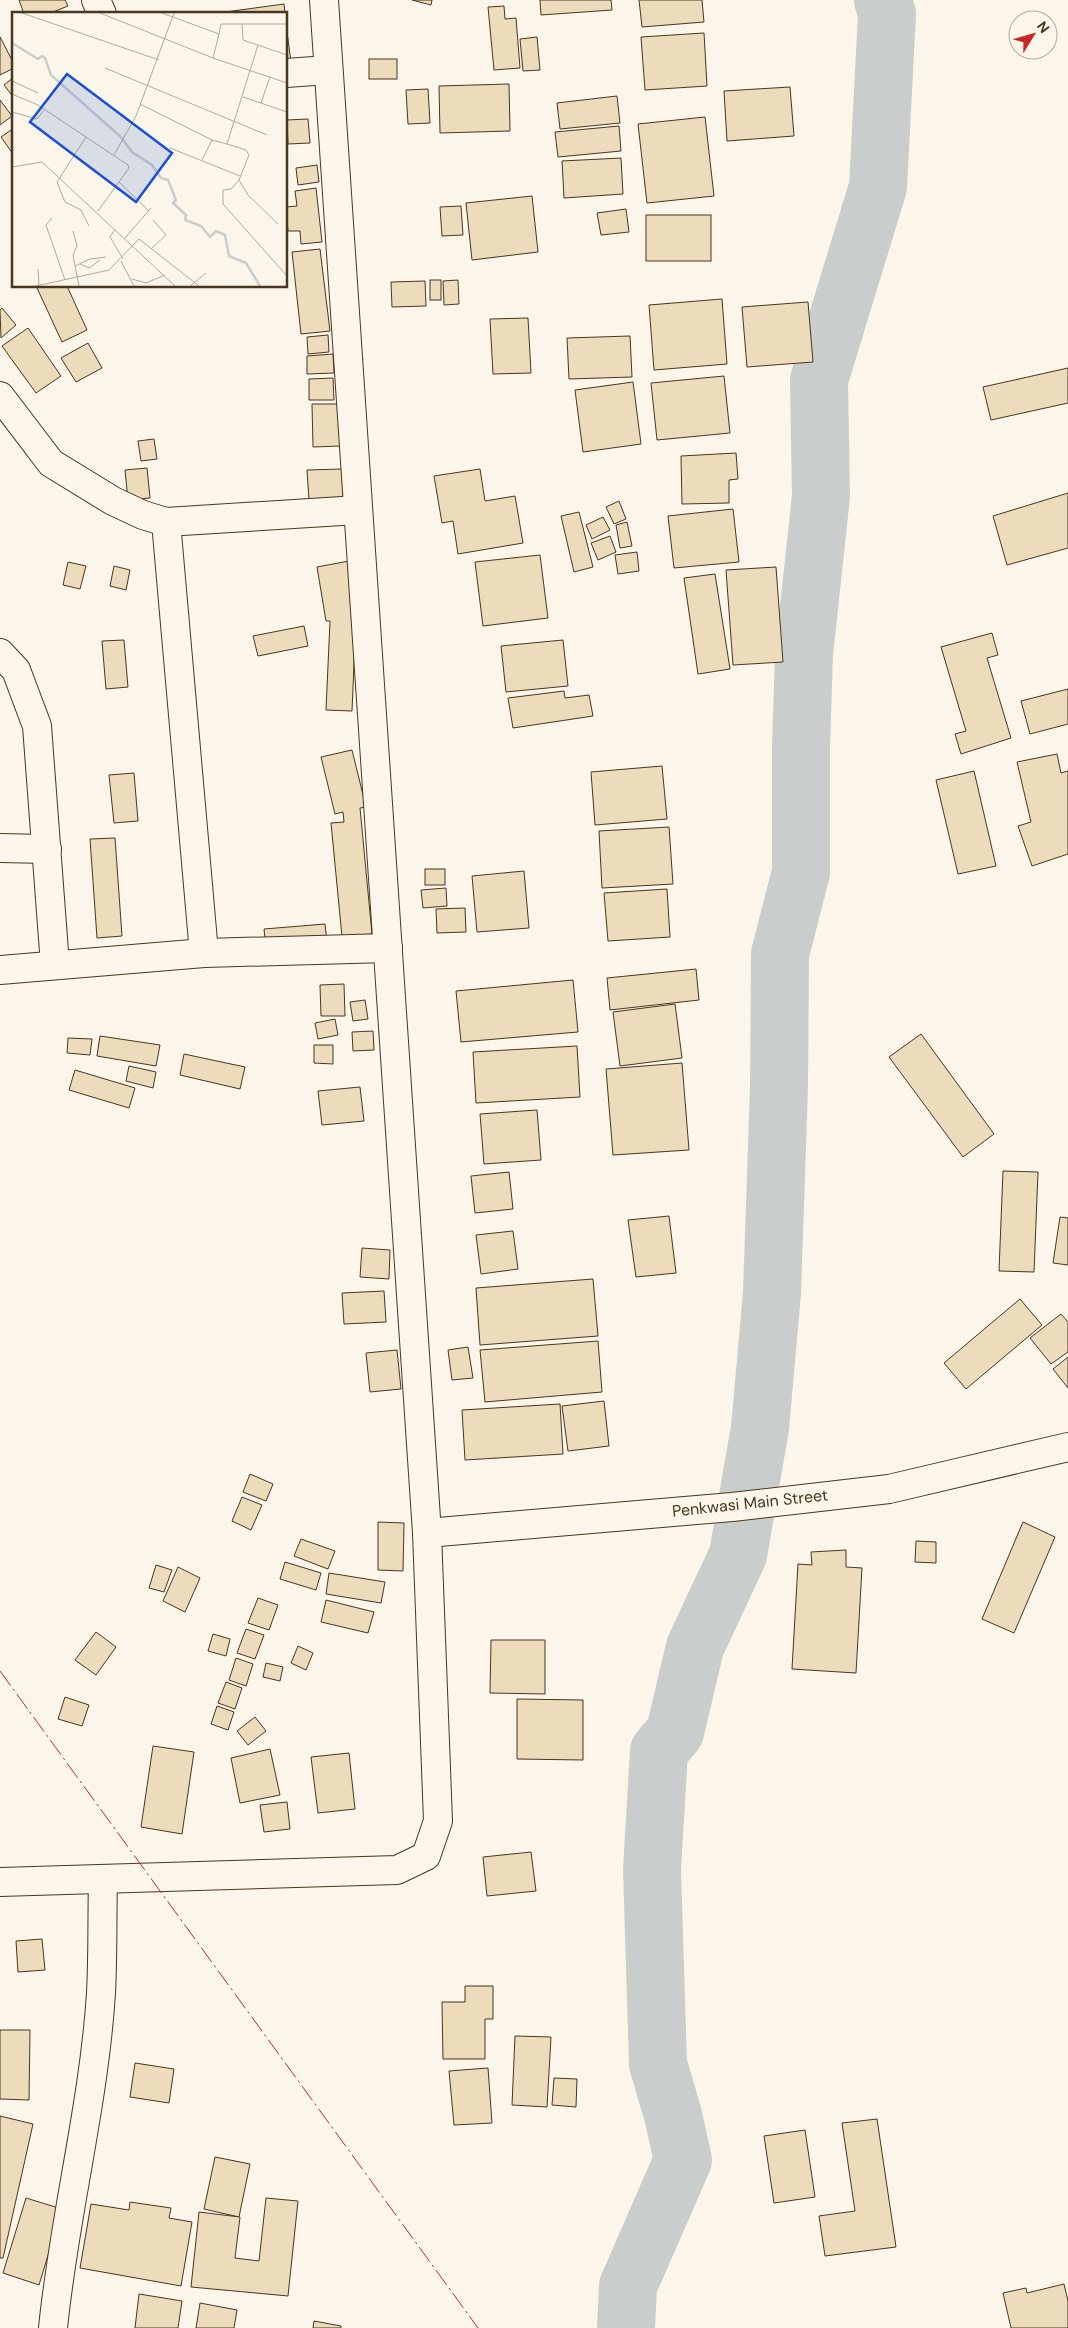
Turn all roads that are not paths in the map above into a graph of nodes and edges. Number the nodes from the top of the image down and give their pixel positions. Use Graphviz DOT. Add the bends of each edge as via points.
graph roads {
  1 [pos="96,0"];
  2 [pos="324,0"];
  3 [pos="101,12"];
  4 [pos="328,70"];
  5 [pos="288,74"];
  6 [pos="0,396"];
  7 [pos="358,510"];
  8 [pos="166,522"];
  9 [pos="0,652"];
  10 [pos="0,848"];
  11 [pos="47,849"];
  12 [pos="388,948"];
  13 [pos="204,953"];
  14 [pos="56,964"];
  15 [pos="0,970"];
  16 [pos="1068,1447"];
  17 [pos="427,1533"];
  18 [pos="103,1879"];
  19 [pos="0,1882"];
  20 [pos="53,2328"];
  1 -- 3 [label="street"];
  2 -- 4 [label="street"];
  4 -- 5 [label="street"];
  4 -- 7 [label="street"];
  6 -- 8 [label="street" via="51,462 113,501"];
  7 -- 8 [label="street"];
  7 -- 12 [label="street"];
  8 -- 13 [label="street"];
  9 -- 11 [label="street" via="16,670 37,726"];
  10 -- 11 [label="street"];
  11 -- 14 [label="street"];
  12 -- 13 [label="street"];
  12 -- 17 [label="street"];
  13 -- 14 [label="street"];
  14 -- 15 [label="street"];
  16 -- 17 [label="street, Penkwasi Main Street" via="889,1488 732,1507"];
  17 -- 18 [label="street" via="438,1821 426,1856 396,1870"];
  18 -- 19 [label="street"];
  18 -- 20 [label="street" via="101,1994"];
}
